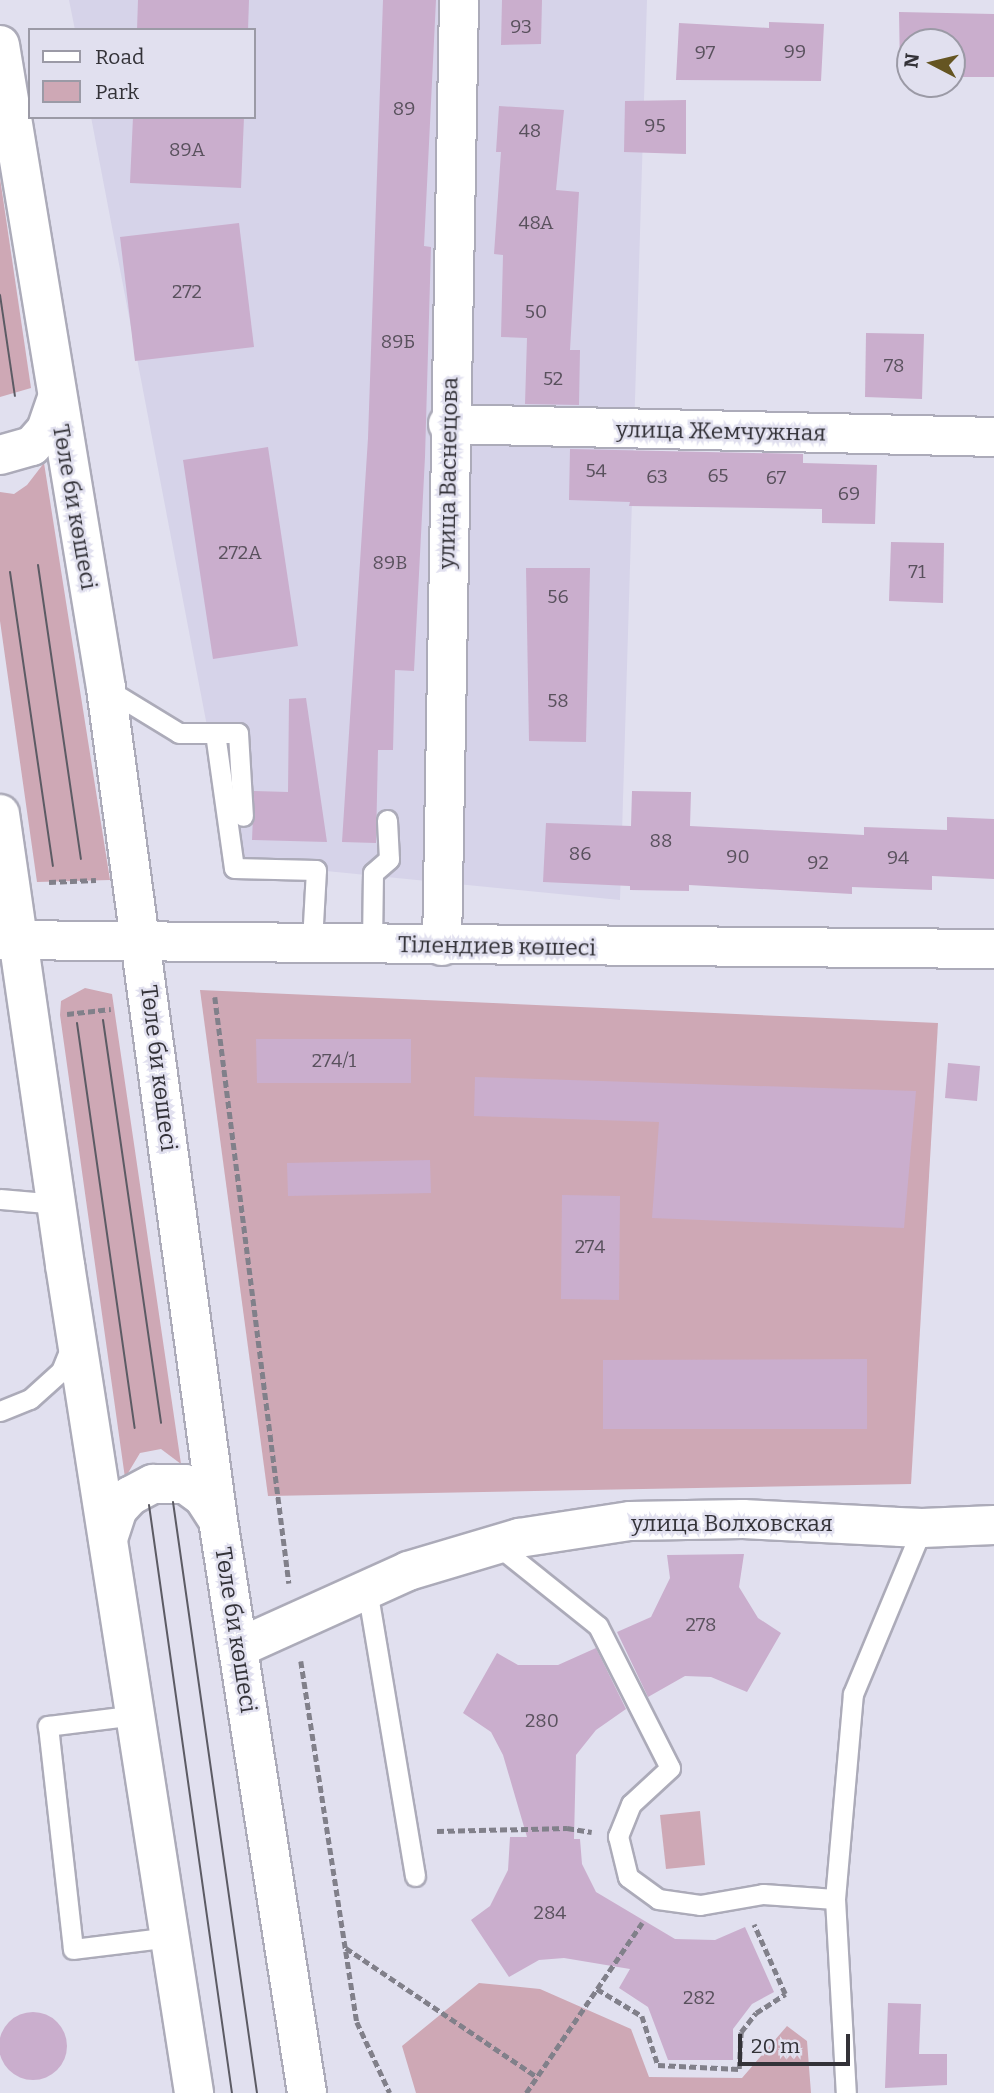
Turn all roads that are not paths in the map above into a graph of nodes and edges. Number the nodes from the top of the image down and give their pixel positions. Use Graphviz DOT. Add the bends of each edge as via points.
graph roads {
  1 [pos="459,0"];
  2 [pos="0,45"];
  3 [pos="56,401"];
  4 [pos="448,424"];
  5 [pos="994,437"];
  6 [pos="0,455"];
  7 [pos="106,688"];
  8 [pos="215,733"];
  9 [pos="0,814"];
  10 [pos="243,816"];
  11 [pos="387,820"];
  12 [pos="142,938"];
  13 [pos="9,940"];
  14 [pos="312,941"];
  15 [pos="372,944"];
  16 [pos="442,946"];
  17 [pos="994,949"];
  18 [pos="0,1199"];
  19 [pos="57,1204"];
  20 [pos="76,1335"];
  21 [pos="0,1411"];
  22 [pos="218,1520"];
  23 [pos="994,1525"];
  24 [pos="922,1528"];
  25 [pos="108,1539"];
  26 [pos="497,1545"];
  27 [pos="367,1589"];
  28 [pos="240,1647"];
  29 [pos="136,1715"];
  30 [pos="415,1876"];
  31 [pos="835,1899"];
  32 [pos="171,1937"];
  33 [pos="187,2040"];
  34 [pos="180,2093"];
  35 [pos="194,2093"];
  36 [pos="307,2093"];
  37 [pos="846,2093"];
  1 -- 4 [label="main road, улица Васнецова"];
  2 -- 3 [label="main road, Төле би көшесі"];
  3 -- 6 [label="main road" via="46,430 32,446"];
  3 -- 7 [label="main road, Төле би көшесі"];
  4 -- 5 [label="main road, улица Жемчужная"];
  4 -- 16 [label="main road, улица Васнецова"];
  7 -- 8 [label="lane" via="179,733"];
  7 -- 12 [label="main road, Төле би көшесі"];
  8 -- 10 [label="lane" via="238,733"];
  8 -- 14 [label="lane" via="234,868 316,870"];
  9 -- 13 [label="main road"];
  11 -- 15 [label="lane" via="389,859 373,873"];
  12 -- 13 [label="main road, Тілендиев көшесі"];
  12 -- 14 [label="main road, Тілендиев көшесі"];
  12 -- 22 [label="main road, Төле би көшесі"];
  13 -- 19 [label="main road"];
  14 -- 15 [label="main road, Тілендиев көшесі"];
  15 -- 16 [label="main road, Тілендиев көшесі"];
  16 -- 17 [label="main road, Тілендиев көшесі"];
  18 -- 19 [label="lane"];
  19 -- 20 [label="main road"];
  20 -- 21 [label="lane" via="61,1371 30,1399"];
  20 -- 25 [label="main road"];
  22 -- 25 [label="main road" via="203,1497 185,1485 153,1484 130,1496 118,1509"];
  22 -- 28 [label="main road, Төле би көшесі"];
  23 -- 24 [label="main road, улица Волховская"];
  24 -- 26 [label="main road, улица Волховская" via="743,1519 630,1521"];
  24 -- 31 [label="lane" via="853,1694"];
  25 -- 29 [label="main road"];
  26 -- 27 [label="main road, улица Волховская" via="408,1571"];
  26 -- 31 [label="lane" via="598,1626 670,1768 631,1804 618,1836 628,1877 658,1899 700,1905 746,1896"];
  27 -- 28 [label="main road, улица Волховская"];
  27 -- 30 [label="lane"];
  28 -- 36 [label="main road, Төле би көшесі"];
  29 -- 32 [label="main road"];
  29 -- 32 [label="lane" via="48,1726 73,1949"];
  31 -- 37 [label="lane"];
  32 -- 33 [label="main road"];
  33 -- 34 [label="main road"];
  33 -- 35 [label="main road"];
}
